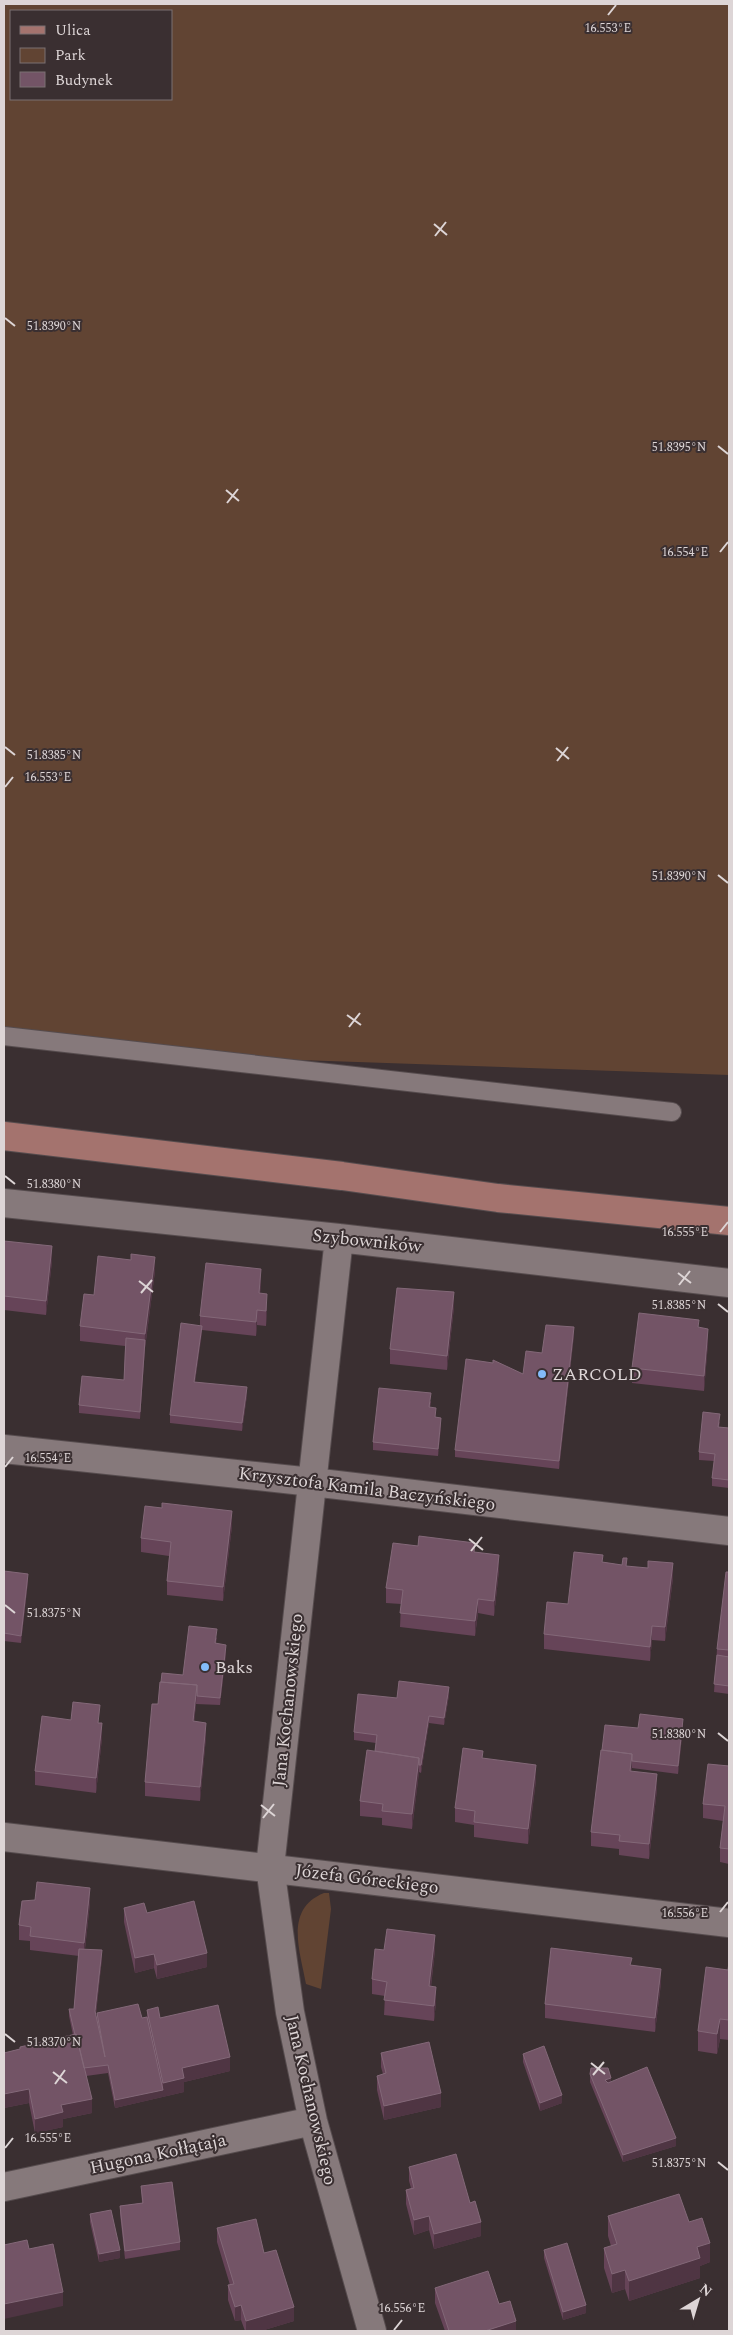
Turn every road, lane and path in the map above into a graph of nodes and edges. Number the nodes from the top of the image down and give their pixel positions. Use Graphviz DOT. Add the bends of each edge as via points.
graph roads {
  1 [pos="4,1041"];
  2 [pos="672,1112"];
  3 [pos="4,1136"];
  4 [pos="4,1203"];
  5 [pos="727,1220"];
  6 [pos="339,1238"];
  7 [pos="729,1283"];
  8 [pos="4,1449"];
  9 [pos="312,1482"];
  10 [pos="729,1531"];
  11 [pos="4,1836"];
  12 [pos="270,1867"];
  13 [pos="729,1923"];
  14 [pos="313,2121"];
  15 [pos="4,2187"];
  16 [pos="372,2331"];
  1 -- 2 [label="lane"];
  3 -- 5 [label="main road" via="498,1198"];
  4 -- 6 [label="street, Szybowników"];
  6 -- 7 [label="street, Szybowników"];
  6 -- 9 [label="street, Jana Kochanowskiego"];
  8 -- 9 [label="street, Krzysztofa Kamila Baczyńskiego"];
  9 -- 10 [label="street, Krzysztofa Kamila Baczyńskiego"];
  9 -- 12 [label="street, Jana Kochanowskiego"];
  11 -- 12 [label="street, Józefa Góreckiego"];
  12 -- 13 [label="street, Józefa Góreckiego"];
  12 -- 14 [label="street, Jana Kochanowskiego" via="290,2012"];
  14 -- 15 [label="street, Hugona Kołłątaja"];
  14 -- 16 [label="street, Jana Kochanowskiego"];
}
